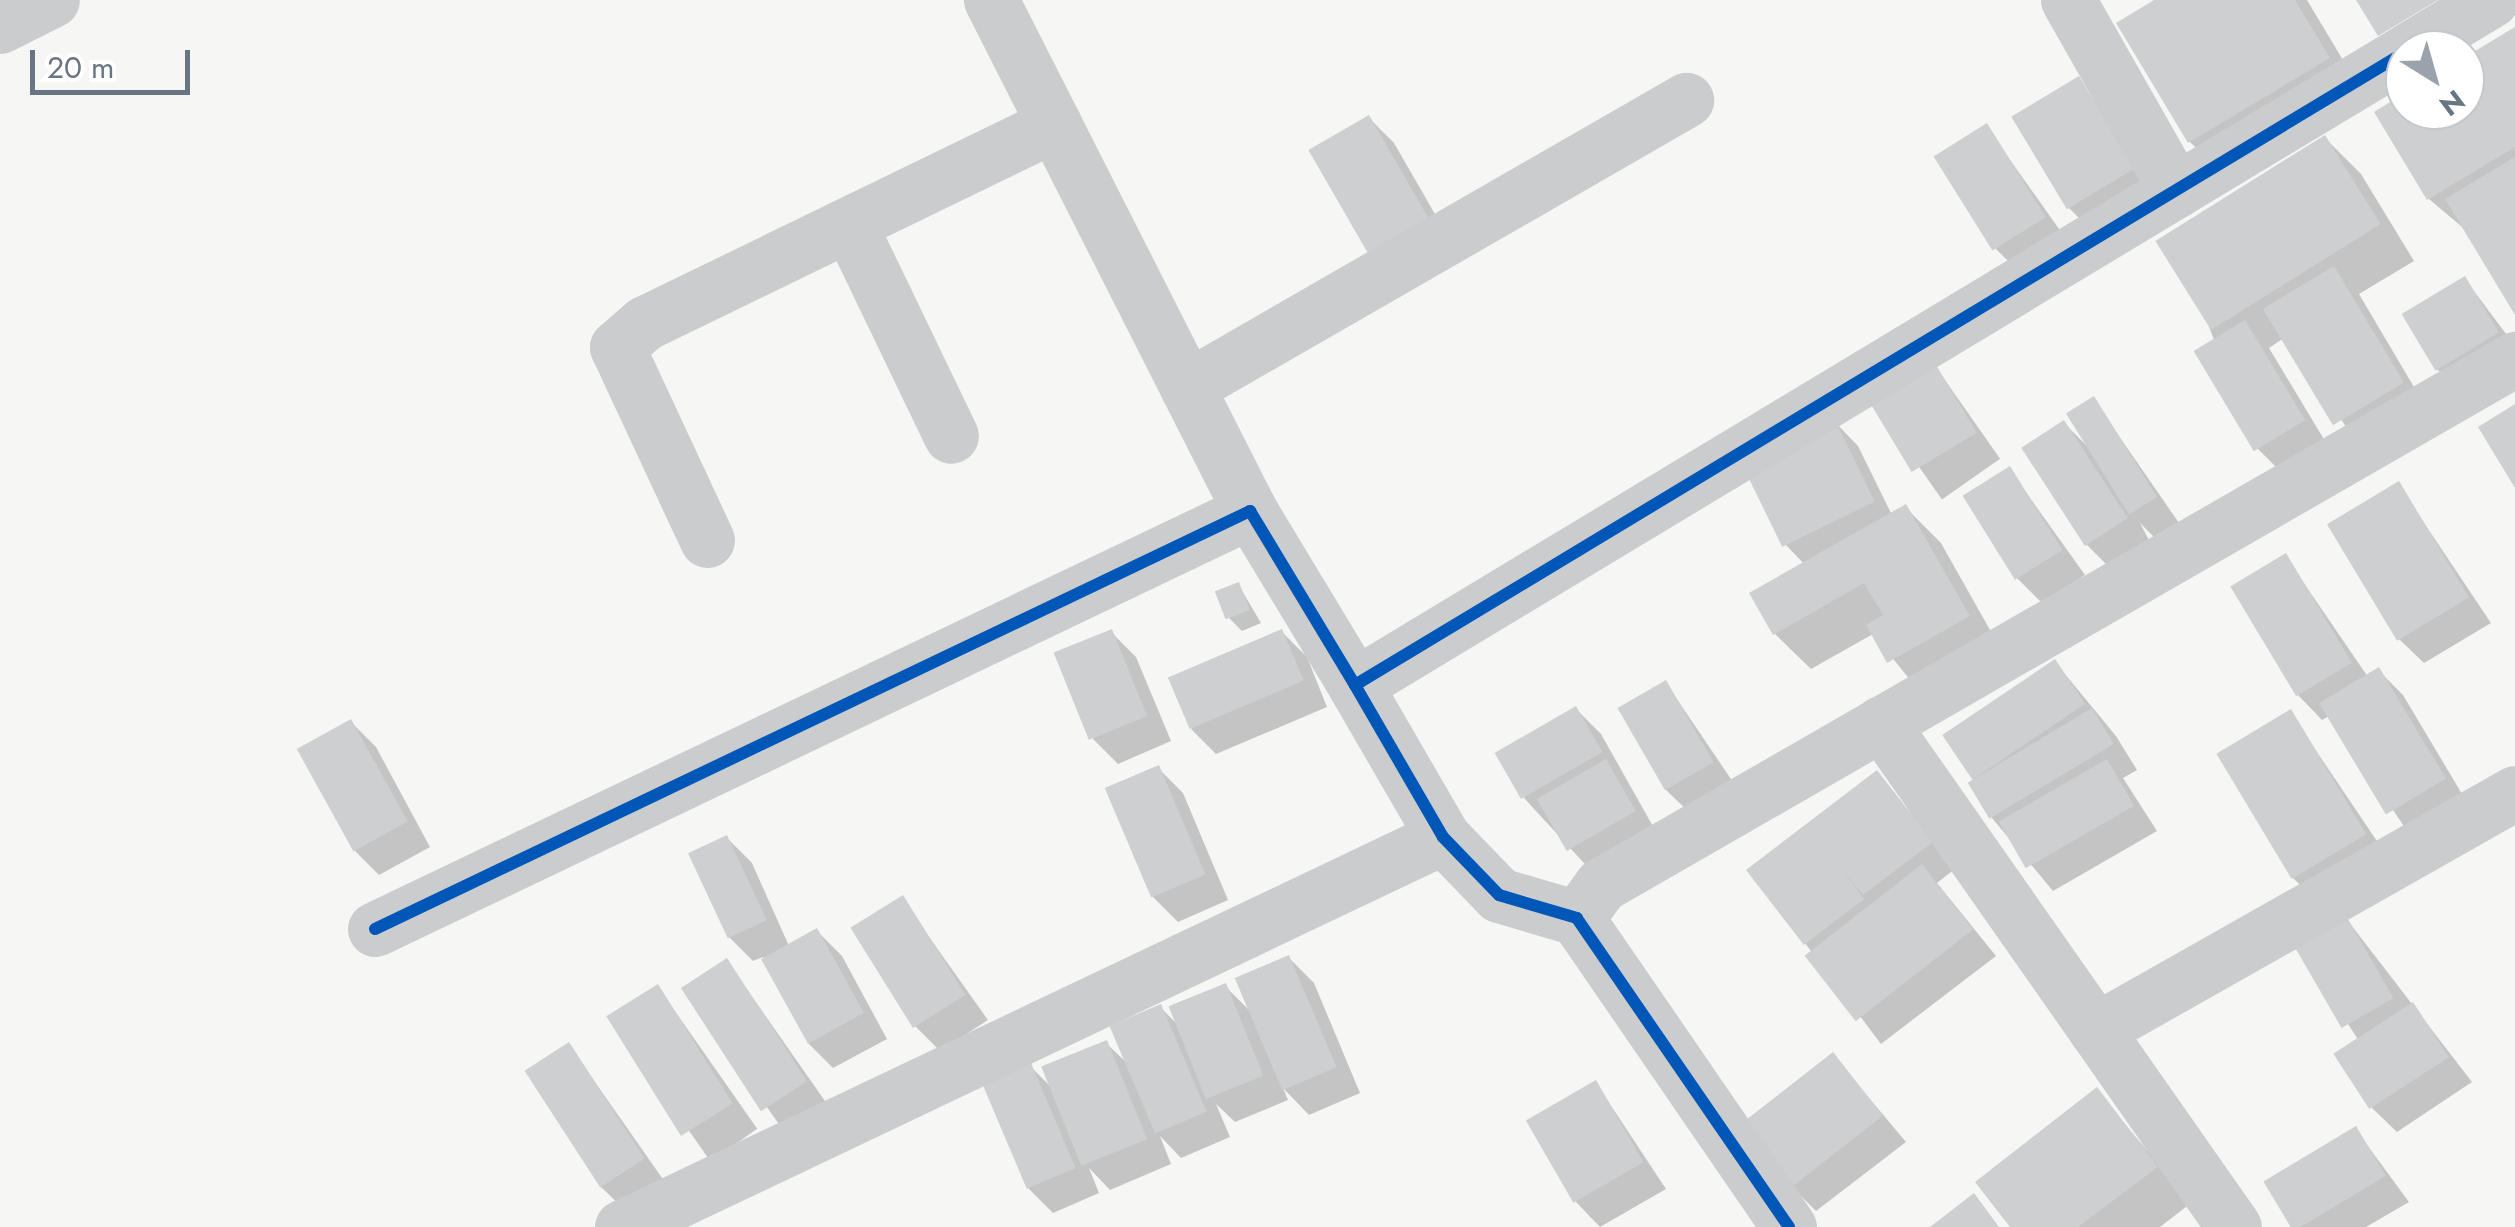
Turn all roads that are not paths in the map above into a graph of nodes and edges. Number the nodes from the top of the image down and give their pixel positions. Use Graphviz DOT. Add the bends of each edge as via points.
graph roads {
  1 [pos="52,0"];
  2 [pos="991,0"];
  3 [pos="2068,0"];
  4 [pos="2491,0"];
  5 [pos="0,26"];
  6 [pos="2442,30"];
  7 [pos="2385,64"];
  8 [pos="1686,100"];
  9 [pos="1054,124"];
  10 [pos="2176,190"];
  11 [pos="849,224"];
  12 [pos="2515,359"];
  13 [pos="1187,388"];
  14 [pos="951,436"];
  15 [pos="1250,511"];
  16 [pos="707,540"];
  17 [pos="1355,685"];
  18 [pos="1881,723"];
  19 [pos="2515,793"];
  20 [pos="1443,837"];
  21 [pos="1577,918"];
  22 [pos="375,929"];
  23 [pos="2096,1030"];
  24 [pos="1782,1225"];
  25 [pos="622,1227"];
  26 [pos="2234,1227"];
  1 -- 5 [label="street"];
  2 -- 9 [label="street"];
  3 -- 10 [label="street"];
  4 -- 6 [label="street"];
  7 -- 10 [label="street"];
  8 -- 13 [label="street"];
  9 -- 11 [label="street"];
  9 -- 13 [label="street"];
  10 -- 17 [label="street"];
  11 -- 14 [label="street"];
  11 -- 16 [label="street" via="645,323 617,347"];
  12 -- 18 [label="street"];
  13 -- 15 [label="street"];
  15 -- 17 [label="street"];
  15 -- 22 [label="street"];
  17 -- 20 [label="street"];
  18 -- 21 [label="street" via="1601,886"];
  18 -- 23 [label="street"];
  19 -- 23 [label="street"];
  20 -- 21 [label="street" via="1499,894"];
  20 -- 25 [label="street"];
  21 -- 24 [label="street"];
  23 -- 26 [label="street"];
}
